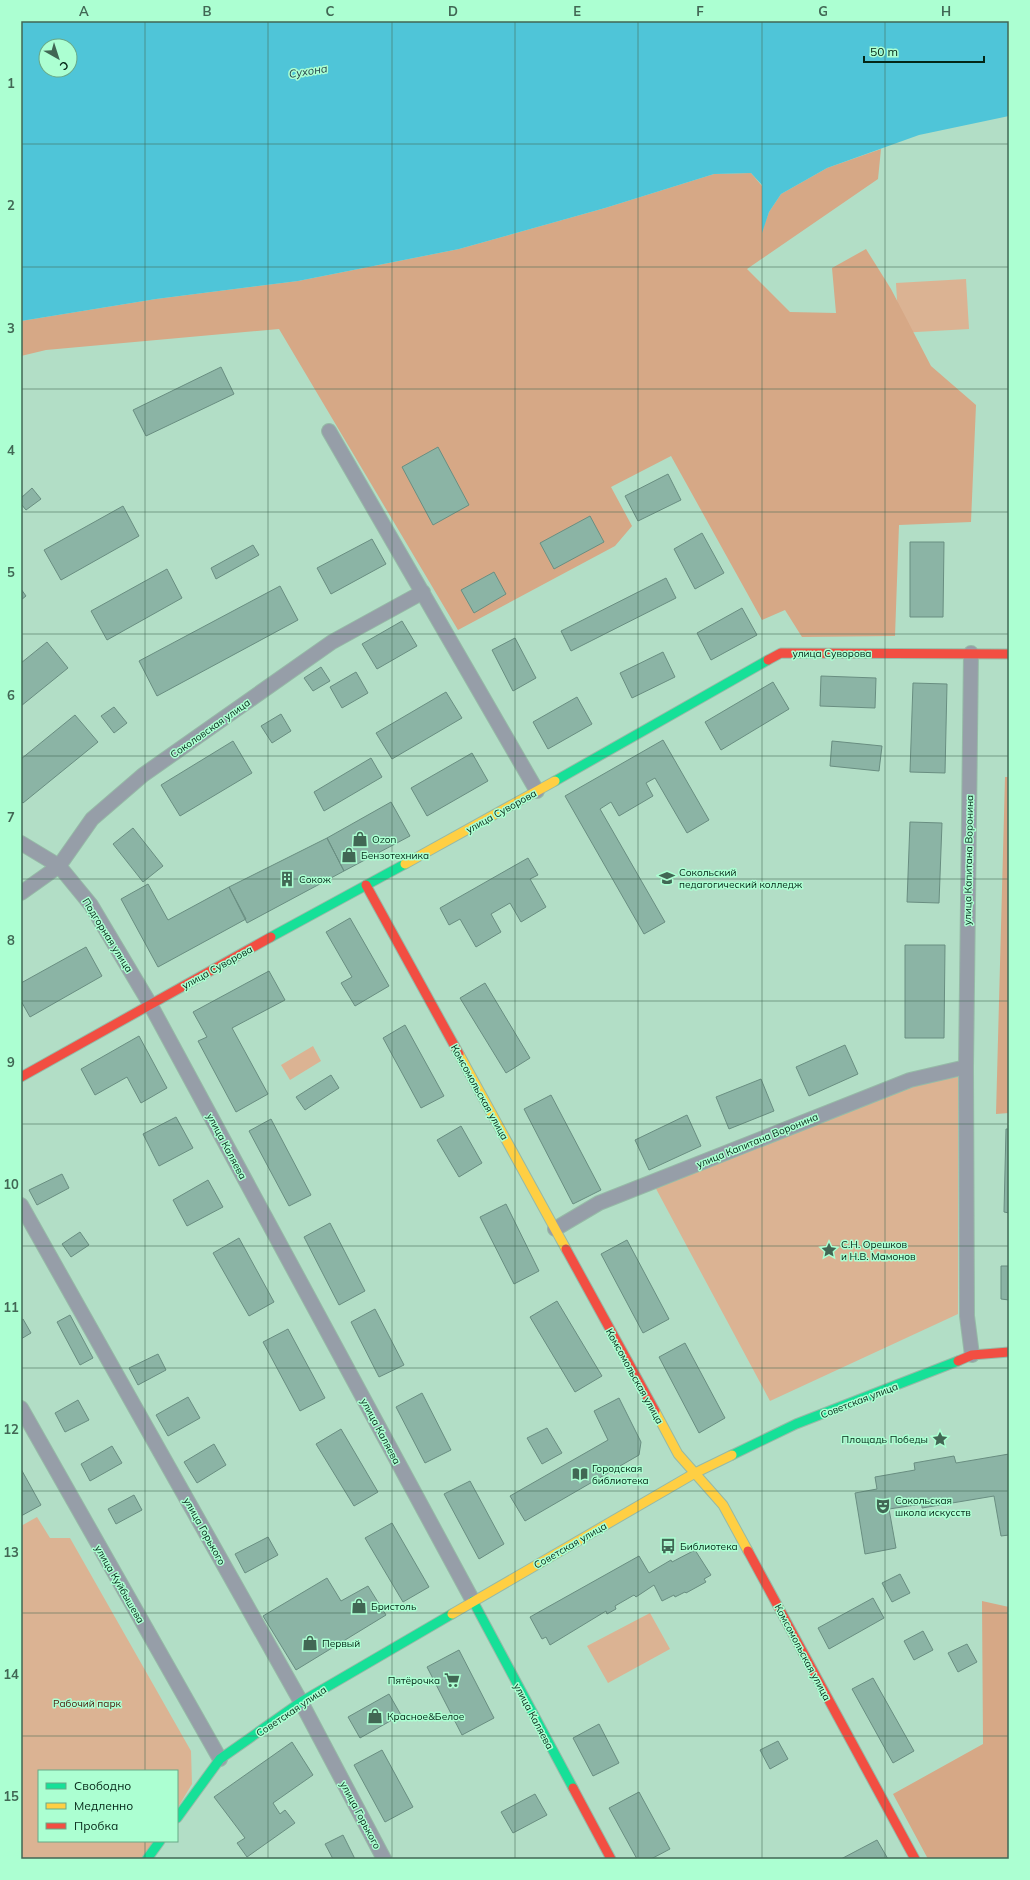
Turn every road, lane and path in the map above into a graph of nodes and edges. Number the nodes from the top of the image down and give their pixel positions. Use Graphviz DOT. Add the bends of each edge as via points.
graph roads {
  1 [pos="329,431"];
  2 [pos="423,592"];
  3 [pos="971,653"];
  4 [pos="1009,654"];
  5 [pos="537,791"];
  6 [pos="21,843"];
  7 [pos="59,866"];
  8 [pos="366,885"];
  9 [pos="21,893"];
  10 [pos="150,1004"];
  11 [pos="966,1067"];
  12 [pos="21,1078"];
  13 [pos="21,1205"];
  14 [pos="555,1228"];
  15 [pos="1009,1352"];
  16 [pos="972,1355"];
  17 [pos="21,1408"];
  18 [pos="695,1473"];
  19 [pos="473,1601"];
  20 [pos="301,1702"];
  21 [pos="220,1759"];
  22 [pos="178,1817"];
  23 [pos="159,1842"];
  24 [pos="146,1859"];
  25 [pos="384,1859"];
  26 [pos="611,1859"];
  27 [pos="915,1859"];
  1 -- 2 [label="street"];
  2 -- 5 [label="street"];
  2 -- 7 [label="street, Соколовская улица" via="332,642 143,775 92,819"];
  3 -- 4 [label="street, улица Суворова"];
  3 -- 5 [label="street, улица Суворова" via="781,653"];
  3 -- 11 [label="street, улица Капитана Воронина"];
  5 -- 8 [label="street, улица Суворова"];
  6 -- 7 [label="street, Подгорная улица"];
  7 -- 9 [label="street, Соколовская улица"];
  7 -- 10 [label="street, Подгорная улица" via="91,905"];
  8 -- 10 [label="street, улица Суворова"];
  8 -- 14 [label="street, Комсомольская улица"];
  10 -- 12 [label="street, улица Суворова"];
  10 -- 19 [label="street, улица Каляева"];
  11 -- 14 [label="street, улица Капитана Воронина" via="910,1080 600,1203"];
  11 -- 16 [label="street, улица Капитана Воронина" via="967,1316"];
  13 -- 20 [label="street, улица Горького"];
  14 -- 18 [label="street, Комсомольская улица" via="678,1454"];
  15 -- 16 [label="street, Советская улица"];
  16 -- 18 [label="street, Советская улица" via="796,1424"];
  17 -- 21 [label="street, улица Куйбышева"];
  18 -- 19 [label="street, Советская улица"];
  18 -- 27 [label="street, Комсомольская улица" via="723,1505"];
  19 -- 20 [label="street, Советская улица"];
  19 -- 26 [label="street, улица Каляева"];
  20 -- 21 [label="street, Советская улица"];
  20 -- 25 [label="street, улица Горького"];
  21 -- 22 [label="street, Советская улица"];
  23 -- 24 [label="street"];
}
